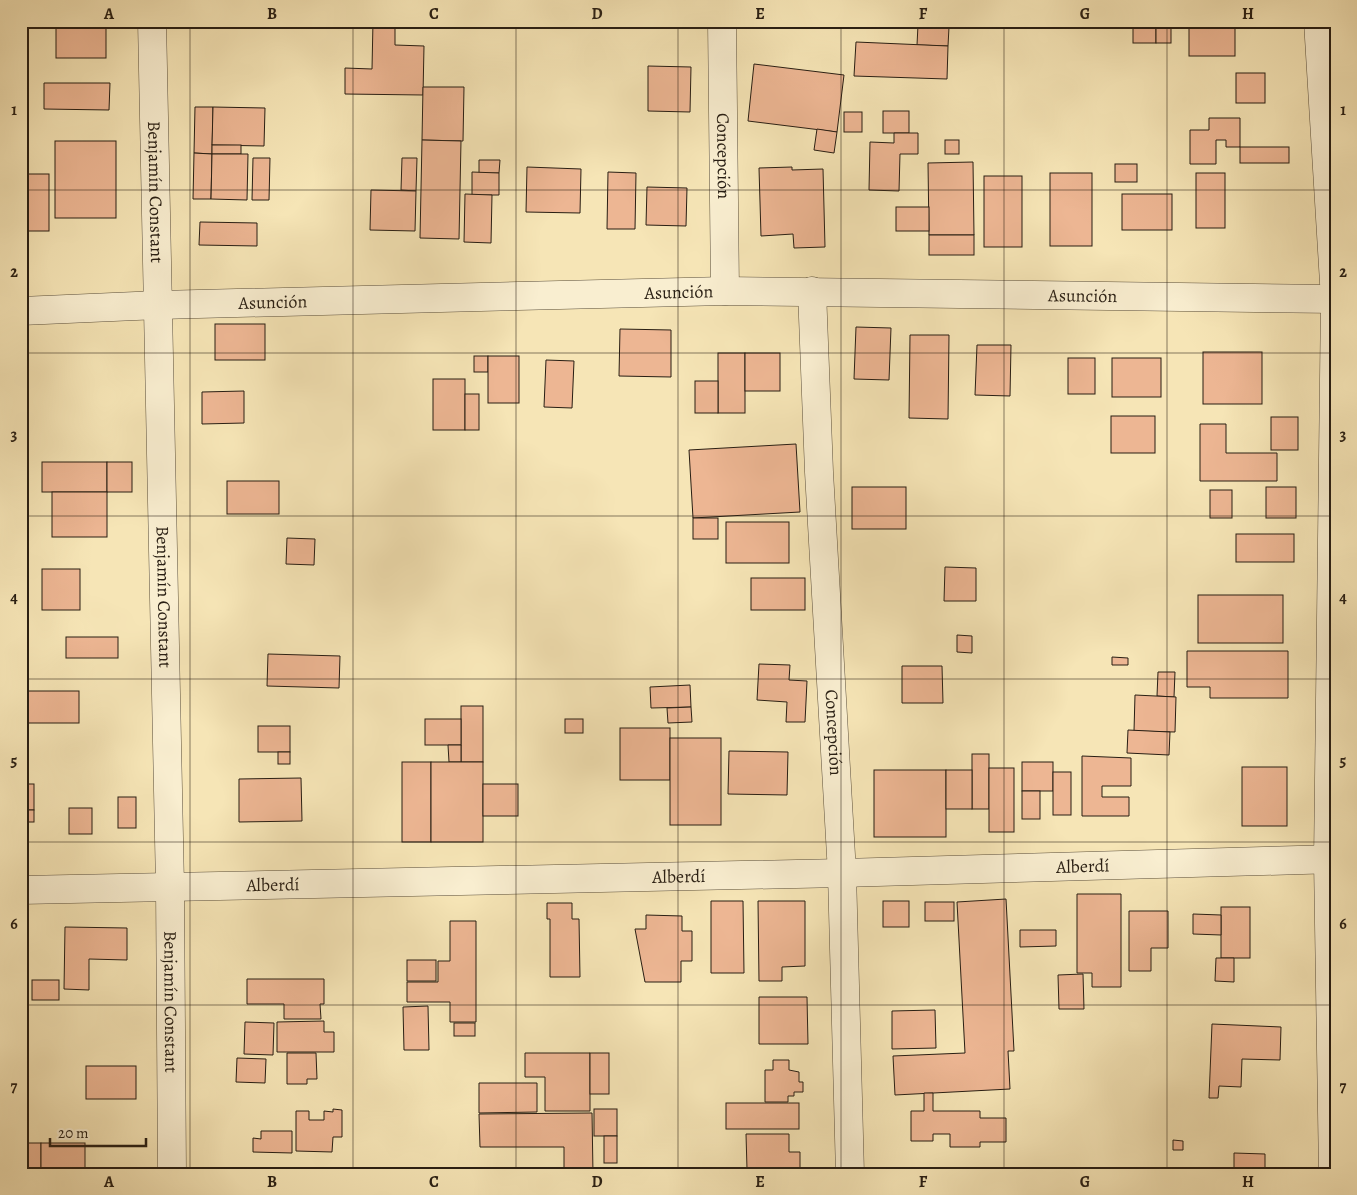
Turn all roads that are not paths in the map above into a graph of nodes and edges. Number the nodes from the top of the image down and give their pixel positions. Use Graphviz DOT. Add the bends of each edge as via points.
graph roads {
  1 [pos="152,21"];
  2 [pos="722,21"];
  3 [pos="1318,21"];
  4 [pos="725,292"];
  5 [pos="812,292"];
  6 [pos="1335,299"];
  7 [pos="159,305"];
  8 [pos="21,311"];
  9 [pos="1332,859"];
  10 [pos="842,873"];
  11 [pos="170,886"];
  12 [pos="21,890"];
  13 [pos="172,1174"];
  14 [pos="850,1174"];
  15 [pos="1333,1174"];
  1 -- 7 [label="street, Benjamín Constant"];
  2 -- 4 [label="street, Concepción"];
  3 -- 6 [label="street"];
  4 -- 5 [label="street, Asunción"];
  4 -- 7 [label="street, Asunción"];
  5 -- 6 [label="street, Asunción"];
  5 -- 10 [label="street, Concepción"];
  6 -- 9 [label="street"];
  7 -- 8 [label="street, Asunción"];
  7 -- 11 [label="street, Benjamín Constant"];
  9 -- 10 [label="street, Alberdí"];
  9 -- 15 [label="street"];
  10 -- 11 [label="street, Alberdí"];
  10 -- 14 [label="street, Concepción"];
  11 -- 12 [label="street, Alberdí"];
  11 -- 13 [label="street, Benjamín Constant"];
}
